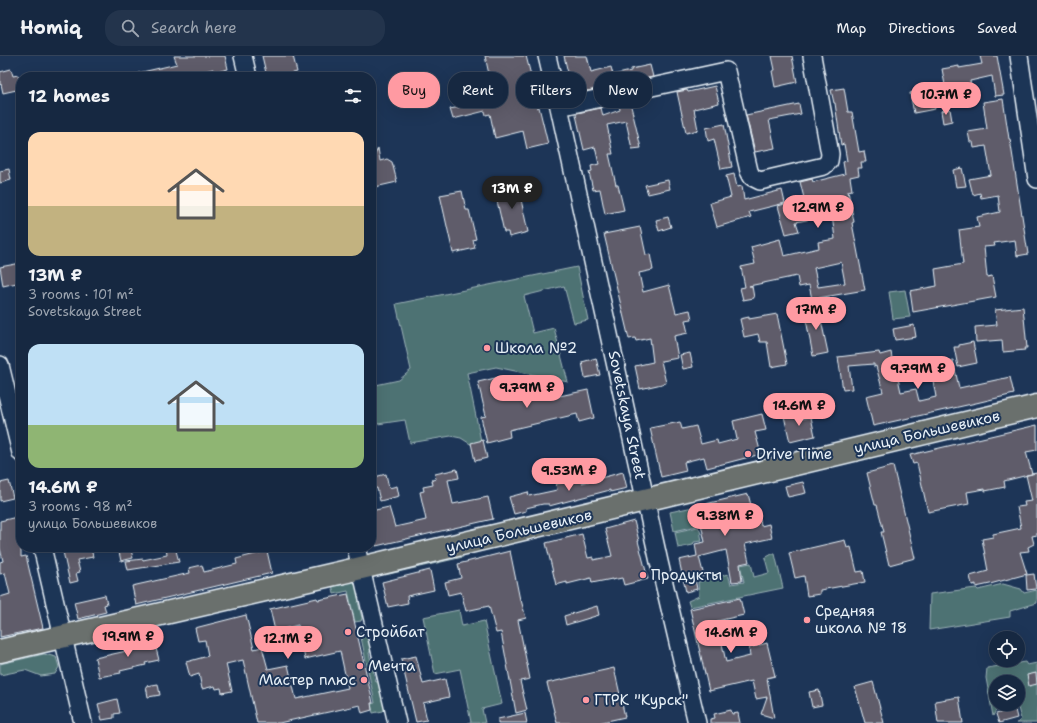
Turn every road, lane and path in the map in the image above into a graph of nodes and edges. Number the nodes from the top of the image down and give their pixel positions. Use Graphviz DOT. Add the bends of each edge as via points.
graph roads {
  1 [pos="243,56"];
  2 [pos="546,56"];
  3 [pos="812,56"];
  4 [pos="1019,56"];
  5 [pos="725,63"];
  6 [pos="247,72"];
  7 [pos="550,72"];
  8 [pos="586,100"];
  9 [pos="559,108"];
  10 [pos="1037,179"];
  11 [pos="0,365"];
  12 [pos="1037,406"];
  13 [pos="16,432"];
  14 [pos="646,500"];
  15 [pos="43,552"];
  16 [pos="357,552"];
  17 [pos="360,568"];
  18 [pos="63,636"];
  19 [pos="0,651"];
  20 [pos="83,723"];
  21 [pos="397,723"];
  22 [pos="697,723"];
  1 -- 6 [label="street"];
  2 -- 7 [label="street, Sovetskaya Street"];
  3 -- 5 [label="street" via="830,154 829,161 824,166 760,180 752,178 749,171"];
  4 -- 10 [label="street"];
  5 -- 8 [label="street"];
  9 -- 14 [label="street, Sovetskaya Street"];
  11 -- 13 [label="street"];
  12 -- 14 [label="main road, улица Большевиков"];
  14 -- 17 [label="main road, улица Большевиков"];
  14 -- 22 [label="street, Sovetskaya Street"];
  15 -- 18 [label="street"];
  16 -- 17 [label="street"];
  17 -- 18 [label="main road, улица Большевиков"];
  17 -- 21 [label="street"];
  18 -- 19 [label="main road, улица Большевиков"];
  18 -- 20 [label="street"];
}
